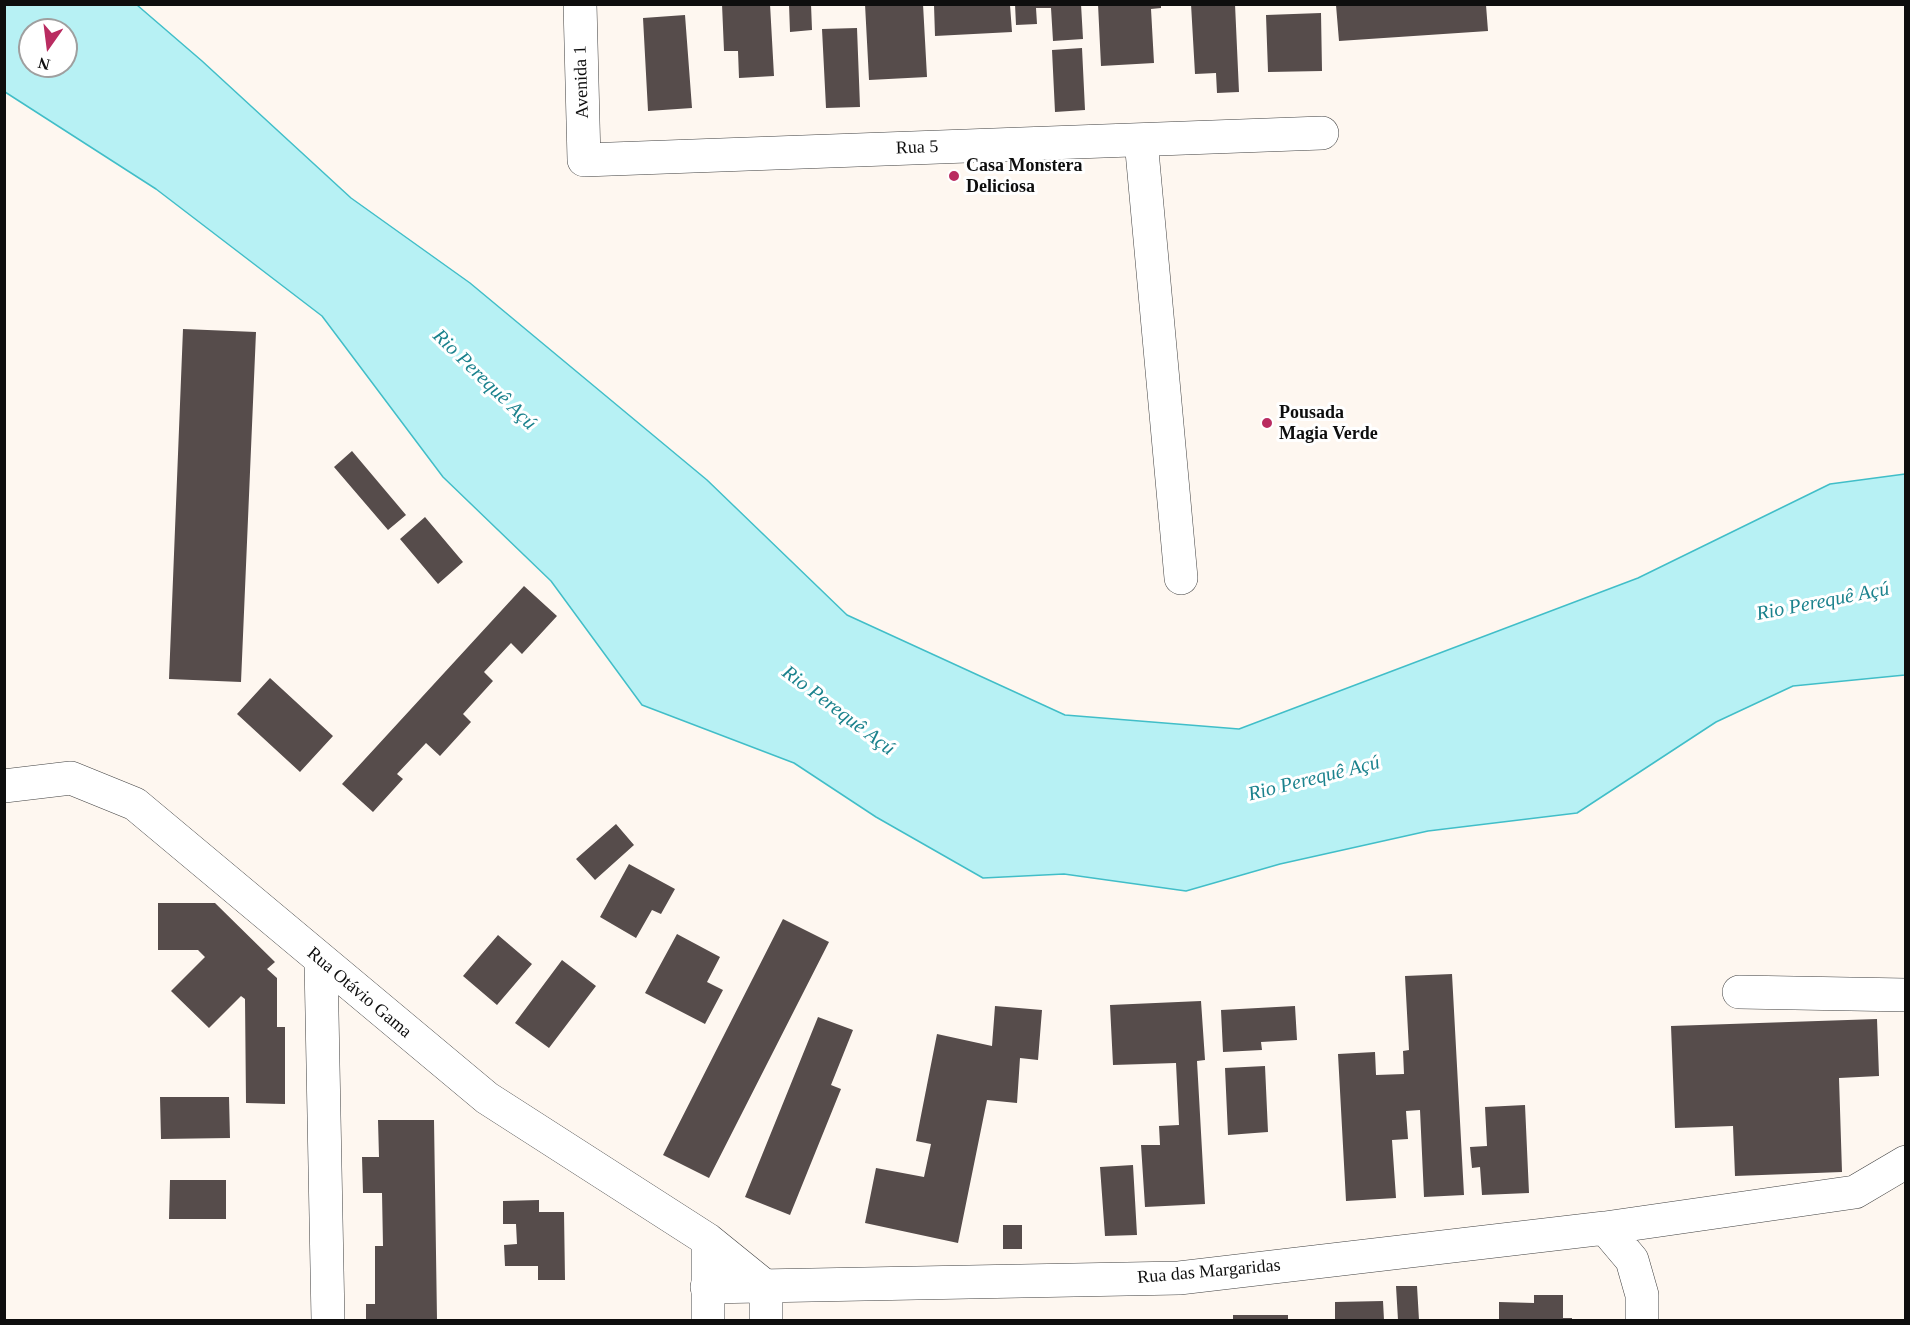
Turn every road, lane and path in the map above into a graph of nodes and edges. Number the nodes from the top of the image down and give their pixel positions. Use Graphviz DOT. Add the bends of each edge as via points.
graph roads {
  1 [pos="580,4"];
  2 [pos="1322,133"];
  3 [pos="1141,140"];
  4 [pos="584,160"];
  5 [pos="1181,578"];
  6 [pos="4,786"];
  7 [pos="321,962"];
  8 [pos="1739,992"];
  9 [pos="1905,995"];
  10 [pos="1905,1162"];
  11 [pos="1605,1228"];
  12 [pos="708,1240"];
  13 [pos="707,1287"];
  14 [pos="766,1287"];
  15 [pos="328,1320"];
  16 [pos="708,1320"];
  17 [pos="766,1320"];
  18 [pos="1642,1320"];
  1 -- 4 [label="street, Avenida 1"];
  2 -- 3 [label="street, Rua 5"];
  3 -- 4 [label="street, Rua 5"];
  3 -- 5 [label="street"];
  6 -- 7 [label="street, Rua Otávio Gama" via="71,778 135,804"];
  7 -- 12 [label="street, Rua Otávio Gama" via="487,1098"];
  7 -- 15 [label="street"];
  8 -- 9 [label="street"];
  10 -- 11 [label="street, Rua das Margaridas" via="1854,1192"];
  11 -- 14 [label="street, Rua das Margaridas" via="1179,1278"];
  11 -- 18 [label="street" via="1632,1260 1642,1295"];
  12 -- 13 [label="street"];
  12 -- 14 [label="street, Rua Otávio Gama"];
  13 -- 14 [label="street, Rua das Margaridas"];
  13 -- 16 [label="street"];
  14 -- 17 [label="street"];
}
